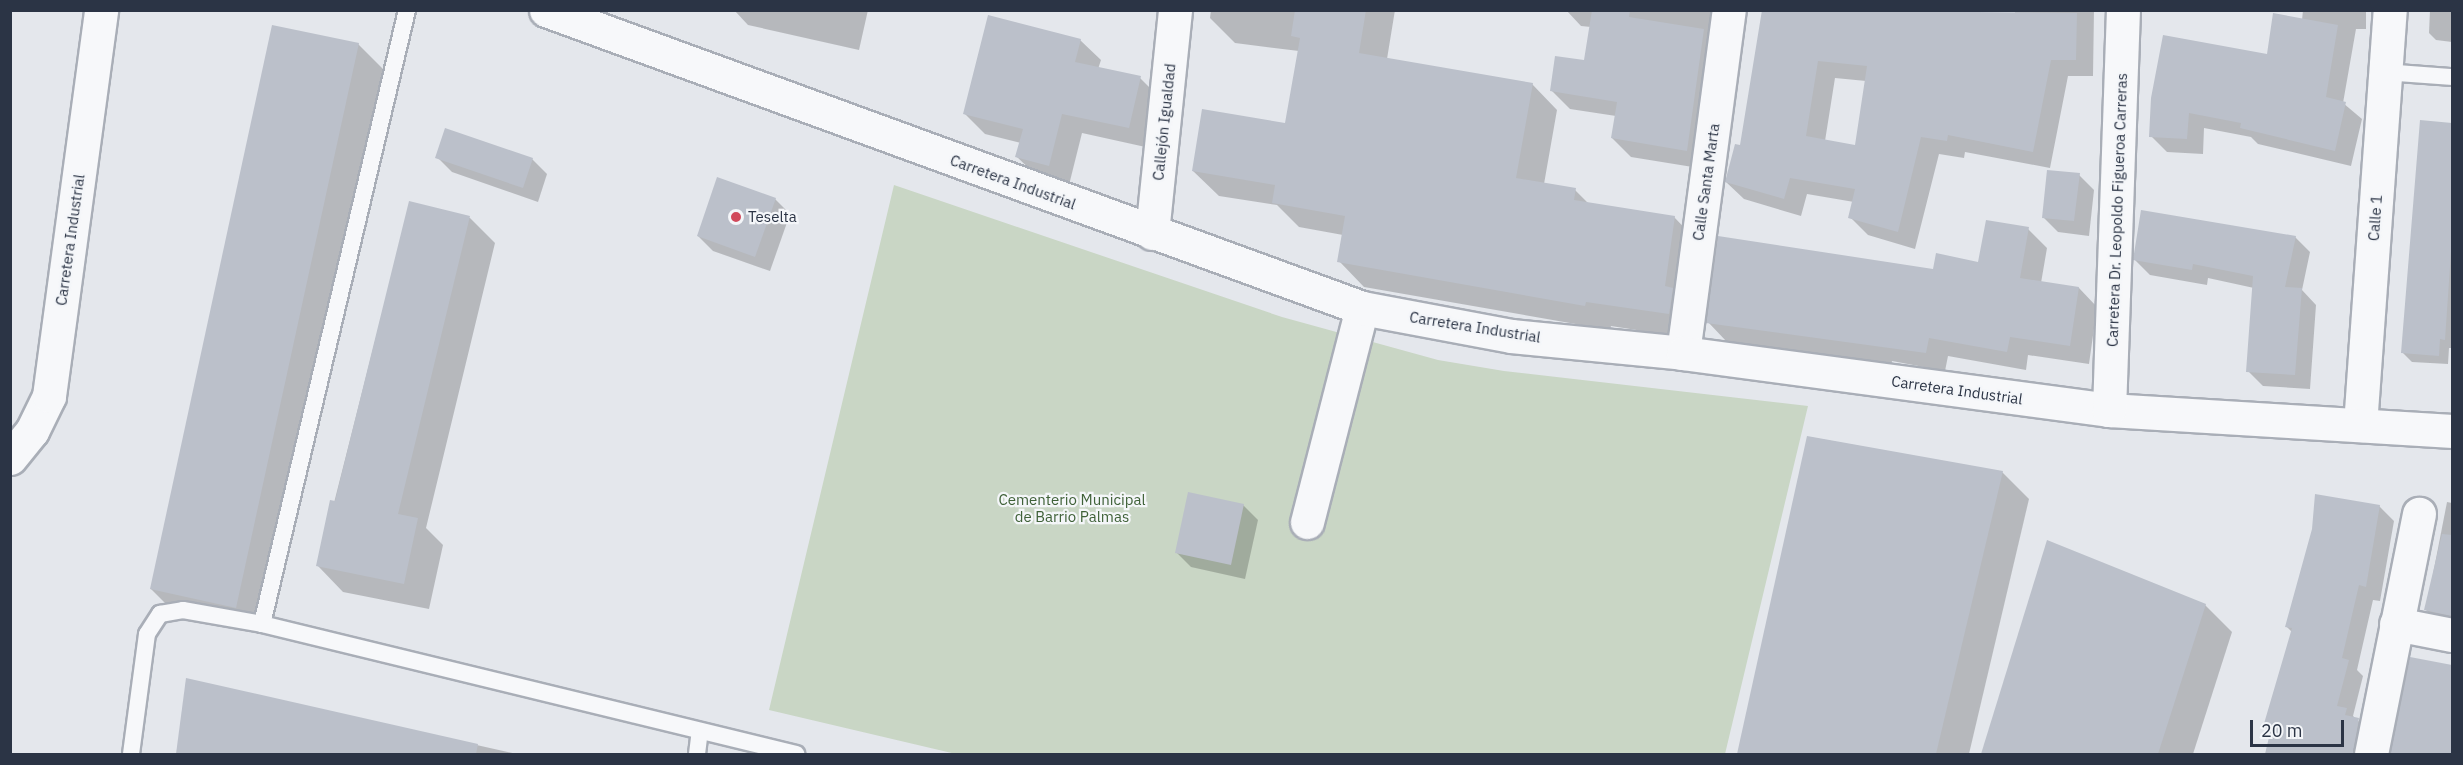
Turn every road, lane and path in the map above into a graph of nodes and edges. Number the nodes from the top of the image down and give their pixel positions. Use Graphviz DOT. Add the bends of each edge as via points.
graph roads {
  1 [pos="101,10"];
  2 [pos="407,10"];
  3 [pos="1176,10"];
  4 [pos="1730,10"];
  5 [pos="2123,10"];
  6 [pos="2390,10"];
  7 [pos="554,12"];
  8 [pos="2385,72"];
  9 [pos="2452,77"];
  10 [pos="1152,233"];
  11 [pos="1362,308"];
  12 [pos="1683,352"];
  13 [pos="2109,410"];
  14 [pos="2360,425"];
  15 [pos="2452,431"];
  16 [pos="10,458"];
  17 [pos="2419,514"];
  18 [pos="1307,522"];
  19 [pos="262,624"];
  20 [pos="2396,624"];
  21 [pos="2452,635"];
  22 [pos="700,731"];
  23 [pos="131,754"];
  24 [pos="696,754"];
  25 [pos="796,754"];
  26 [pos="2370,754"];
  1 -- 16 [label="street, Carretera Industrial" via="49,396 32,431"];
  2 -- 19 [label="lane"];
  3 -- 10 [label="street, Callejón Igualdad"];
  4 -- 12 [label="street, Calle Santa Marta"];
  5 -- 13 [label="street, Carretera Dr. Leopoldo Figueroa Carreras"];
  6 -- 8 [label="street, Calle 1"];
  7 -- 10 [label="street, Carretera Industrial"];
  8 -- 9 [label="lane"];
  8 -- 14 [label="street, Calle 1"];
  10 -- 11 [label="street, Carretera Industrial"];
  11 -- 12 [label="street, Carretera Industrial" via="1511,336"];
  11 -- 18 [label="street"];
  12 -- 13 [label="street, Carretera Industrial"];
  13 -- 14 [label="street, Carretera Industrial"];
  14 -- 15 [label="street, Carretera Industrial"];
  17 -- 20 [label="street"];
  19 -- 22 [label="lane"];
  19 -- 23 [label="lane" via="183,610 160,614 147,634"];
  20 -- 21 [label="street"];
  20 -- 26 [label="street"];
  22 -- 24 [label="lane"];
  22 -- 25 [label="lane"];
}
